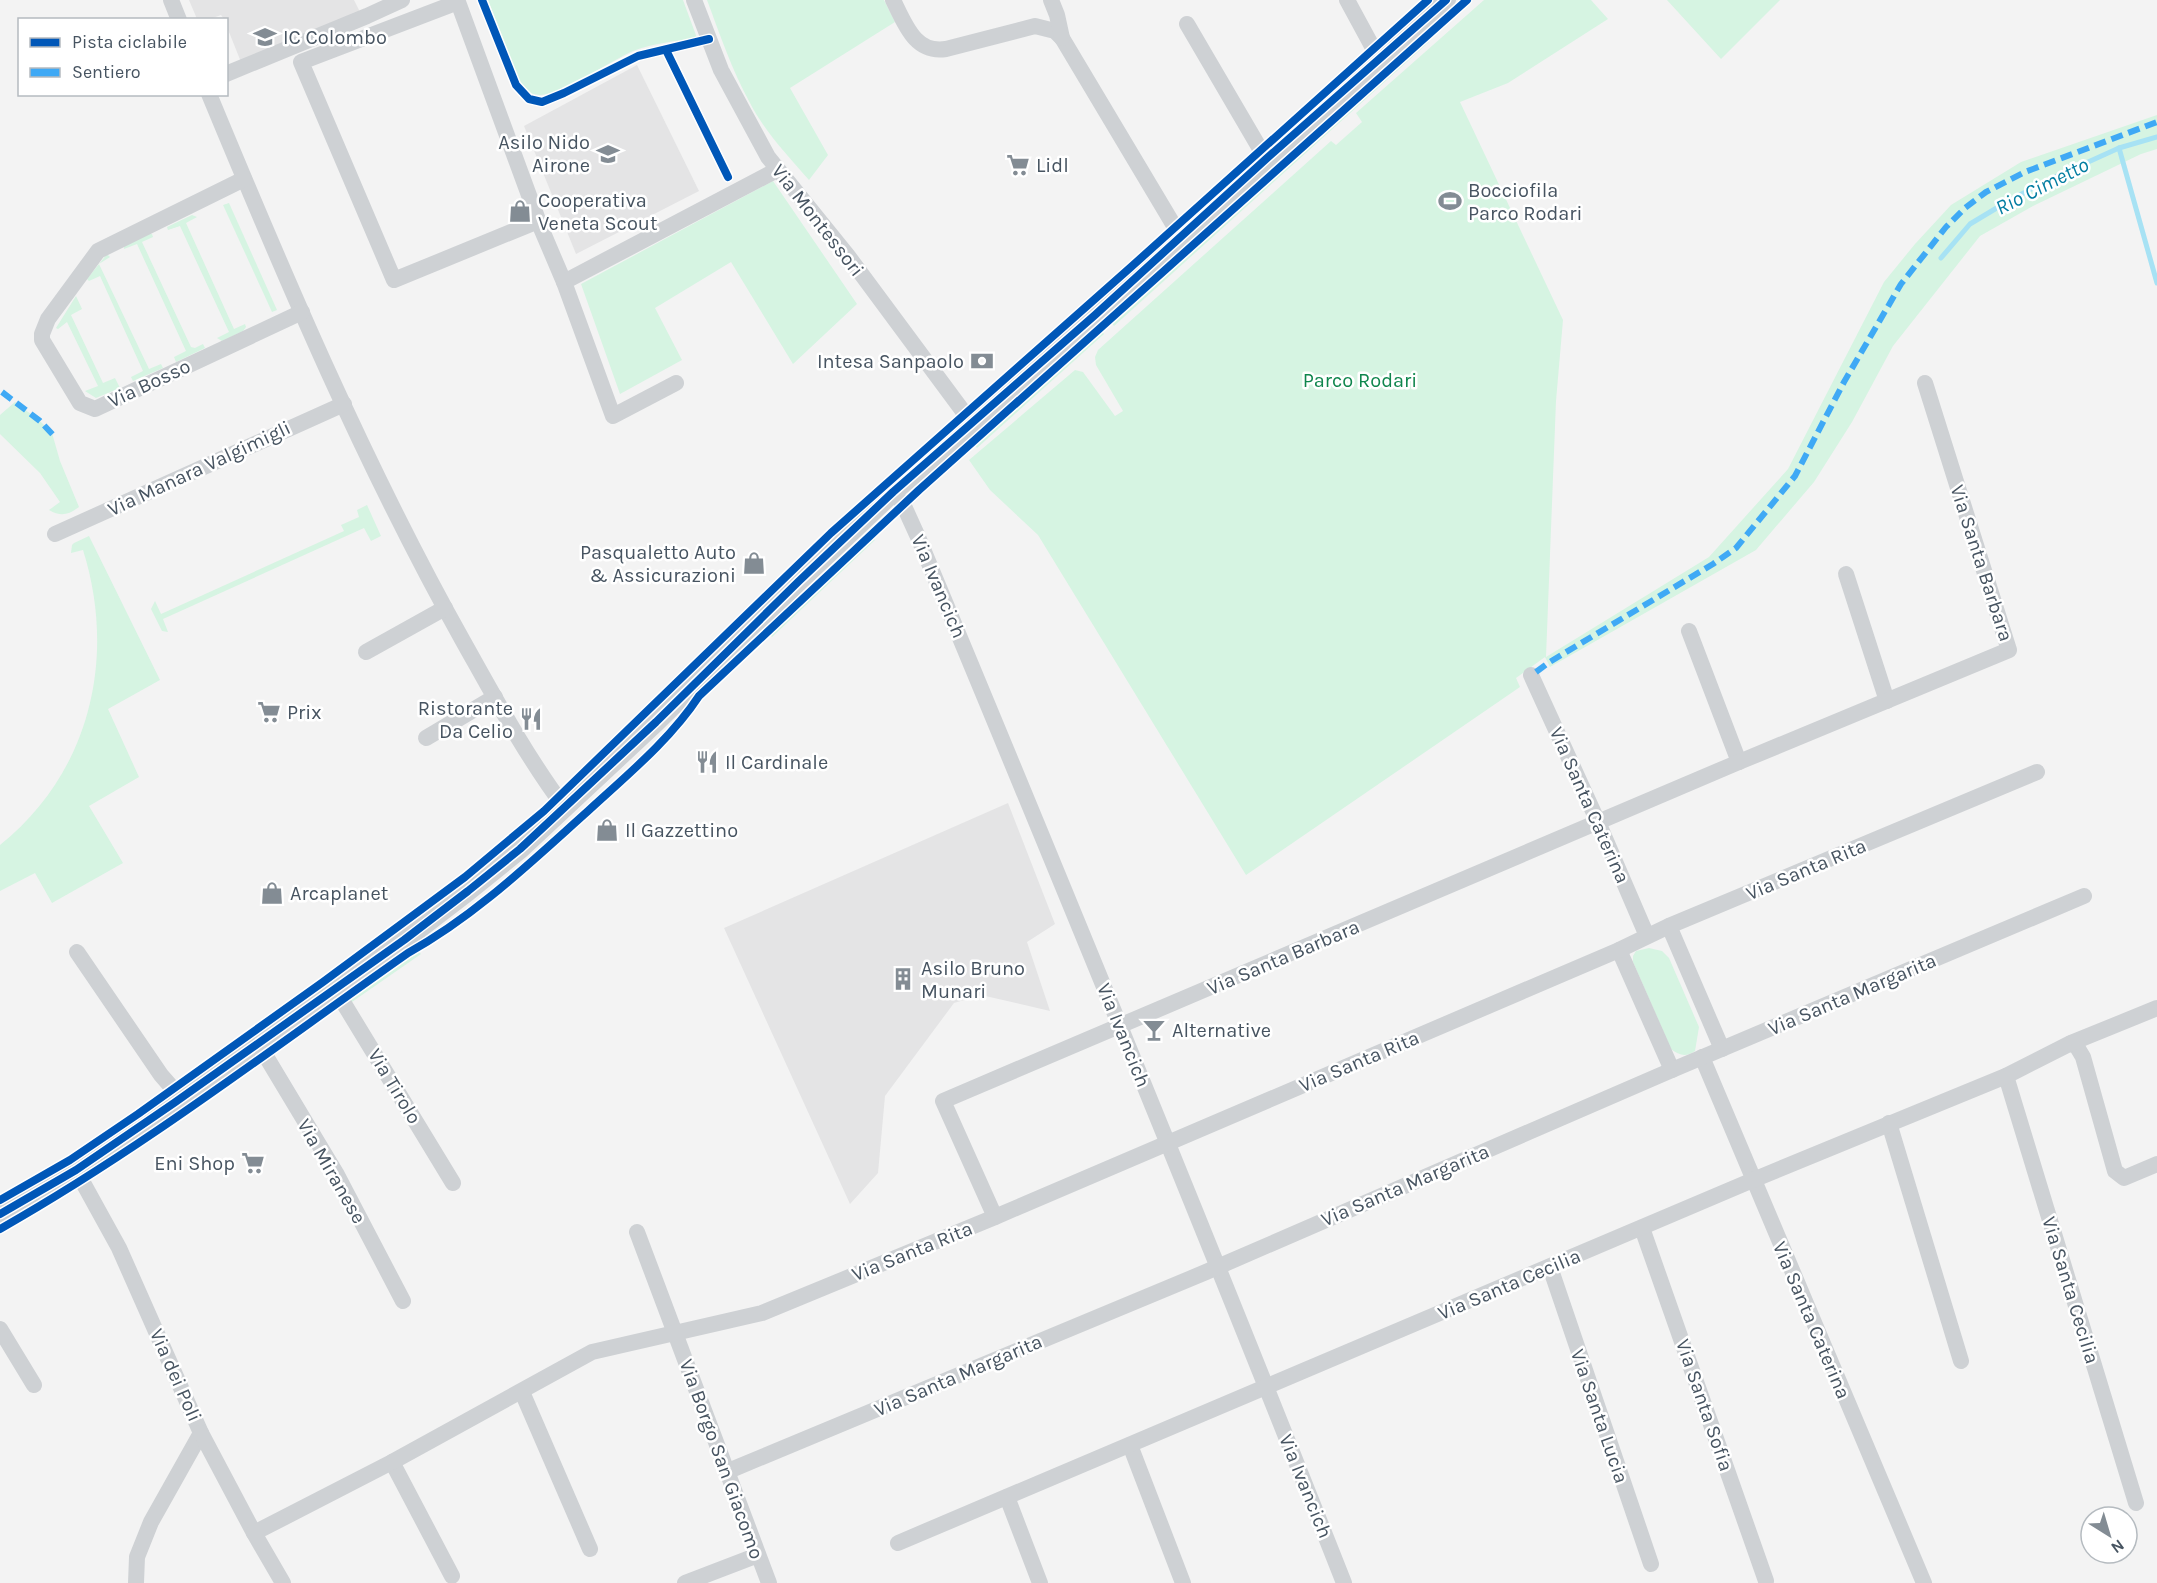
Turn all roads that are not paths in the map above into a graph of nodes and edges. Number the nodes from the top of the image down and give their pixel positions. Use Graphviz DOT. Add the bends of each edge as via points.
graph roads {
  1 [pos="171,0"];
  2 [pos="402,0"];
  3 [pos="694,0"];
  4 [pos="893,0"];
  5 [pos="1051,0"];
  6 [pos="1347,0"];
  7 [pos="1446,0"];
  8 [pos="177,18"];
  9 [pos="1187,24"];
  10 [pos="1062,38"];
  11 [pos="1379,58"];
  12 [pos="228,73"];
  13 [pos="210,96"];
  14 [pos="1266,159"];
  15 [pos="777,170"];
  16 [pos="244,180"];
  17 [pos="538,220"];
  18 [pos="1184,235"];
  19 [pos="564,282"];
  20 [pos="302,312"];
  21 [pos="676,383"];
  22 [pos="1925,383"];
  23 [pos="344,404"];
  24 [pos="972,422"];
  25 [pos="893,492"];
  26 [pos="55,534"];
  27 [pos="1846,574"];
  28 [pos="445,608"];
  29 [pos="1689,631"];
  30 [pos="366,652"];
  31 [pos="1531,675"];
  32 [pos="495,697"];
  33 [pos="1887,701"];
  34 [pos="426,738"];
  35 [pos="1739,762"];
  36 [pos="2037,772"];
  37 [pos="565,808"];
  38 [pos="1598,822"];
  39 [pos="2084,896"];
  40 [pos="1669,926"];
  41 [pos="1647,936"];
  42 [pos="1619,950"];
  43 [pos="76,952"];
  44 [pos="335,990"];
  45 [pos="2157,1008"];
  46 [pos="1119,1027"];
  47 [pos="258,1043"];
  48 [pos="2071,1043"];
  49 [pos="1722,1049"];
  50 [pos="1702,1057"];
  51 [pos="1672,1070"];
  52 [pos="2006,1076"];
  53 [pos="181,1098"];
  54 [pos="1888,1123"];
  55 [pos="1168,1143"];
  56 [pos="2157,1164"];
  57 [pos="75,1170"];
  58 [pos="1753,1180"];
  59 [pos="453,1183"];
  60 [pos="0,1214"];
  61 [pos="995,1216"];
  62 [pos="1642,1228"];
  63 [pos="637,1232"];
  64 [pos="1218,1266"];
  65 [pos="1550,1267"];
  66 [pos="404,1301"];
  67 [pos="0,1329"];
  68 [pos="676,1334"];
  69 [pos="1961,1360"];
  70 [pos="34,1385"];
  71 [pos="1267,1387"];
  72 [pos="522,1392"];
  73 [pos="201,1433"];
  74 [pos="1130,1445"];
  75 [pos="392,1462"];
  76 [pos="726,1472"];
  77 [pos="1007,1497"];
  78 [pos="2136,1503"];
  79 [pos="254,1533"];
  80 [pos="898,1543"];
  81 [pos="590,1549"];
  82 [pos="758,1555"];
  83 [pos="1650,1564"];
  84 [pos="452,1576"];
  85 [pos="1766,1581"];
  86 [pos="135,1583"];
  87 [pos="283,1583"];
  88 [pos="685,1583"];
  89 [pos="769,1583"];
  90 [pos="1040,1583"];
  91 [pos="1183,1583"];
  92 [pos="1344,1583"];
  93 [pos="1924,1583"];
  1 -- 8 [label="street"];
  2 -- 12 [label="street"];
  3 -- 15 [label="street, Via Montessori" via="722,70"];
  4 -- 10 [label="street" via="918,42 927,49 946,49 1035,26 1055,31"];
  5 -- 10 [label="street"];
  6 -- 11 [label="street"];
  7 -- 11 [label="street"];
  9 -- 14 [label="street"];
  10 -- 18 [label="street" via="1173,224"];
  11 -- 14 [label="street"];
  13 -- 16 [label="street"];
  14 -- 18 [label="street"];
  15 -- 19 [label="street"];
  15 -- 24 [label="street, Via Montessori" via="848,256"];
  16 -- 20 [label="street"];
  16 -- 20 [label="street, Via Bosso" via="98,250 48,319 42,340 80,403 95,409"];
  17 -- 17 [label="street" via="458,2 301,62 394,280"];
  17 -- 19 [label="street"];
  18 -- 24 [label="street"];
  19 -- 21 [label="street" via="613,416"];
  20 -- 23 [label="street"];
  22 -- 33 [label="street, Via Santa Barbara" via="2009,651"];
  23 -- 26 [label="street, Via Manara Valgimigli"];
  23 -- 28 [label="street" via="400,524"];
  24 -- 25 [label="street"];
  25 -- 37 [label="street"];
  25 -- 46 [label="street, Via Ivancich" via="918,537"];
  27 -- 33 [label="street"];
  28 -- 30 [label="street"];
  28 -- 32 [label="street"];
  29 -- 35 [label="street"];
  31 -- 38 [label="street, Via Santa Caterina"];
  32 -- 34 [label="street"];
  32 -- 37 [label="street"];
  33 -- 35 [label="street, Via Santa Barbara"];
  35 -- 38 [label="street, Via Santa Barbara"];
  36 -- 40 [label="street, Via Santa Rita"];
  37 -- 44 [label="street" via="468,891"];
  38 -- 41 [label="street, Via Santa Caterina"];
  38 -- 46 [label="street, Via Santa Barbara"];
  39 -- 49 [label="street, Via Santa Margarita"];
  40 -- 41 [label="street, Via Santa Rita"];
  40 -- 49 [label="street"];
  41 -- 42 [label="street, Via Santa Rita"];
  42 -- 51 [label="street"];
  42 -- 55 [label="street, Via Santa Rita"];
  43 -- 53 [label="street"];
  44 -- 47 [label="street"];
  44 -- 59 [label="street, Via Tirolo"];
  45 -- 48 [label="street, Via Santa Cecilia"];
  46 -- 55 [label="street, Via Ivancich"];
  46 -- 61 [label="street, Via Santa Barbara" via="943,1101"];
  47 -- 53 [label="street"];
  47 -- 66 [label="street, Via Miranese" via="336,1173"];
  48 -- 52 [label="street, Via Santa Cecilia"];
  48 -- 56 [label="street" via="2083,1058 2115,1171 2124,1178"];
  49 -- 50 [label="street, Via Santa Margarita"];
  50 -- 51 [label="street, Via Santa Margarita"];
  50 -- 58 [label="street, Via Santa Caterina"];
  51 -- 64 [label="street, Via Santa Margarita"];
  52 -- 54 [label="street, Via Santa Cecilia"];
  52 -- 78 [label="street, Via Santa Cecilia"];
  53 -- 57 [label="street"];
  54 -- 58 [label="street, Via Santa Cecilia"];
  54 -- 69 [label="street"];
  55 -- 61 [label="street, Via Santa Rita"];
  55 -- 64 [label="street, Via Ivancich"];
  57 -- 60 [label="street"];
  57 -- 73 [label="street, Via dei Poli" via="119,1248"];
  58 -- 62 [label="street, Via Santa Cecilia"];
  58 -- 93 [label="street, Via Santa Caterina"];
  61 -- 68 [label="street, Via Santa Rita" via="762,1313"];
  62 -- 65 [label="street, Via Santa Cecilia"];
  62 -- 85 [label="street, Via Santa Sofia"];
  63 -- 68 [label="street, Via Borgo San Giacomo"];
  64 -- 71 [label="street, Via Ivancich"];
  64 -- 76 [label="street, Via Santa Margarita"];
  65 -- 71 [label="street, Via Santa Cecilia"];
  65 -- 83 [label="street, Via Santa Lucia"];
  67 -- 70 [label="street"];
  68 -- 72 [label="street, Via Borgo San Giacomo" via="592,1352"];
  68 -- 76 [label="street, Via Borgo San Giacomo"];
  71 -- 74 [label="street, Via Santa Cecilia"];
  71 -- 92 [label="street, Via Ivancich"];
  72 -- 75 [label="street, Via Borgo San Giacomo"];
  72 -- 81 [label="street"];
  73 -- 79 [label="street"];
  73 -- 86 [label="street, Via dei Poli" via="151,1522 137,1557"];
  74 -- 77 [label="street, Via Santa Cecilia"];
  74 -- 91 [label="street"];
  75 -- 79 [label="street, Via Borgo San Giacomo"];
  75 -- 84 [label="street"];
  76 -- 82 [label="street, Via Borgo San Giacomo"];
  77 -- 80 [label="street, Via Santa Cecilia"];
  77 -- 90 [label="street"];
  79 -- 87 [label="street"];
  82 -- 88 [label="street"];
  82 -- 89 [label="street, Via Borgo San Giacomo"];
}
